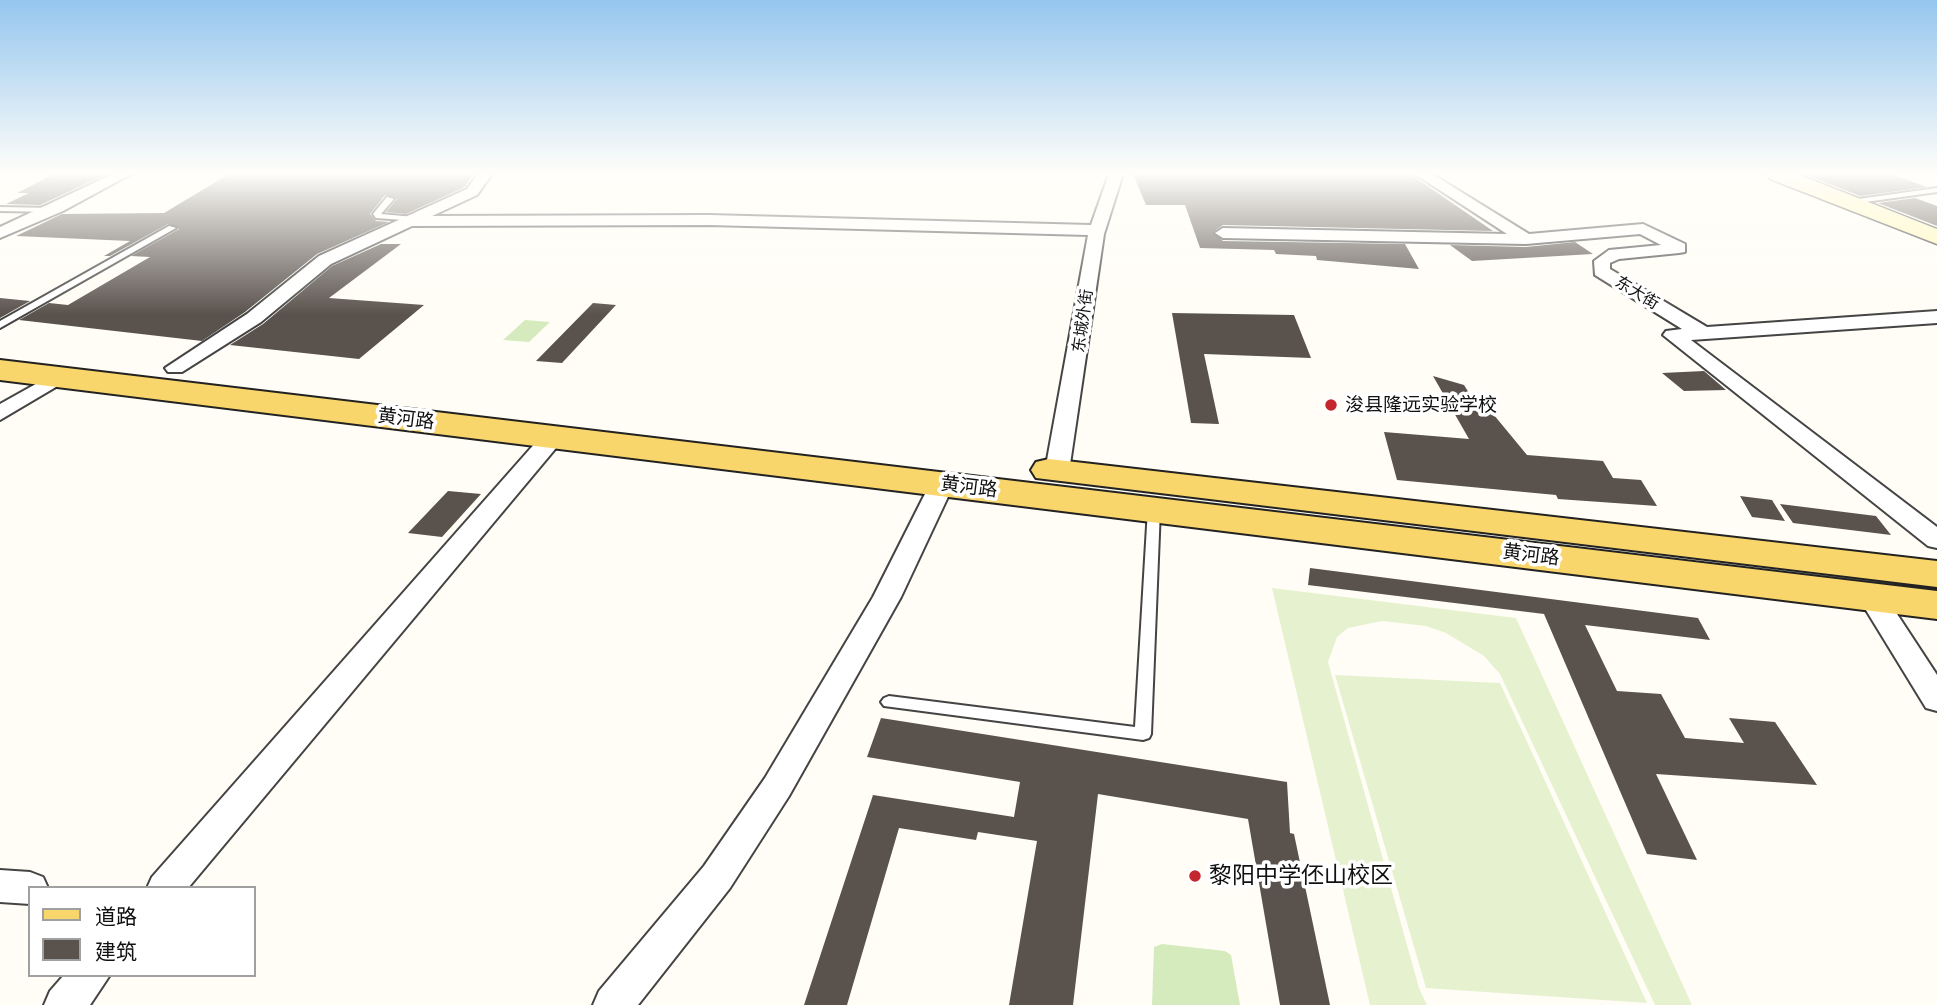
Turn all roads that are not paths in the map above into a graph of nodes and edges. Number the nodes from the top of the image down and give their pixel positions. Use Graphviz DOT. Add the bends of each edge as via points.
graph roads {
  1 [pos="28,221"];
  2 [pos="410,221"];
  3 [pos="717,221"];
  4 [pos="1100,221"];
  5 [pos="1497,221"];
  6 [pos="1897,221"];
  7 [pos="172,228"];
  8 [pos="1097,230"];
  9 [pos="0,233"];
  10 [pos="1223,233"];
  11 [pos="1937,237"];
  12 [pos="1526,239"];
  13 [pos="1937,317"];
  14 [pos="0,325"];
  15 [pos="1703,333"];
  16 [pos="0,347"];
  17 [pos="175,368"];
  18 [pos="0,370"];
  19 [pos="59,377"];
  20 [pos="0,413"];
  21 [pos="553,437"];
  22 [pos="1057,471"];
  23 [pos="942,484"];
  24 [pos="1154,509"];
  25 [pos="1937,540"];
  26 [pos="1937,574"];
  27 [pos="1872,597"];
  28 [pos="1937,605"];
  29 [pos="1937,700"];
  30 [pos="889,702"];
  31 [pos="0,886"];
  32 [pos="167,886"];
  33 [pos="28,888"];
  34 [pos="88,977"];
  35 [pos="64,1005"];
  36 [pos="613,1005"];
  1 -- 9 [label="street"];
  2 -- 17 [label="street" via="325,260 254,318"];
  3 -- 8 [label="street"];
  4 -- 8 [label="street, 东城外街"];
  5 -- 12 [label="street"];
  6 -- 11 [label="street"];
  7 -- 14 [label="lane"];
  8 -- 22 [label="street, 东城外街"];
  10 -- 12 [label="street"];
  12 -- 15 [label="street, 东大街" via="1643,229 1655,235 1679,248 1615,254 1602,261 1601,271"];
  13 -- 15 [label="street"];
  15 -- 25 [label="street" via="1673,335"];
  16 -- 17 [label="main road, 黄河路"];
  17 -- 22 [label="main road, 黄河路"];
  18 -- 19 [label="main road, 黄河路"];
  19 -- 20 [label="street"];
  19 -- 21 [label="main road, 黄河路"];
  21 -- 23 [label="main road, 黄河路"];
  21 -- 32 [label="street"];
  22 -- 26 [label="main road, 黄河路"];
  23 -- 24 [label="main road, 黄河路"];
  23 -- 36 [label="street" via="887,597 777,787 717,877"];
  24 -- 27 [label="main road, 黄河路"];
  24 -- 30 [label="lane" via="1143,734"];
  27 -- 28 [label="main road, 黄河路"];
  27 -- 29 [label="street"];
  31 -- 33 [label="street"];
  34 -- 35 [label="street"];
}
